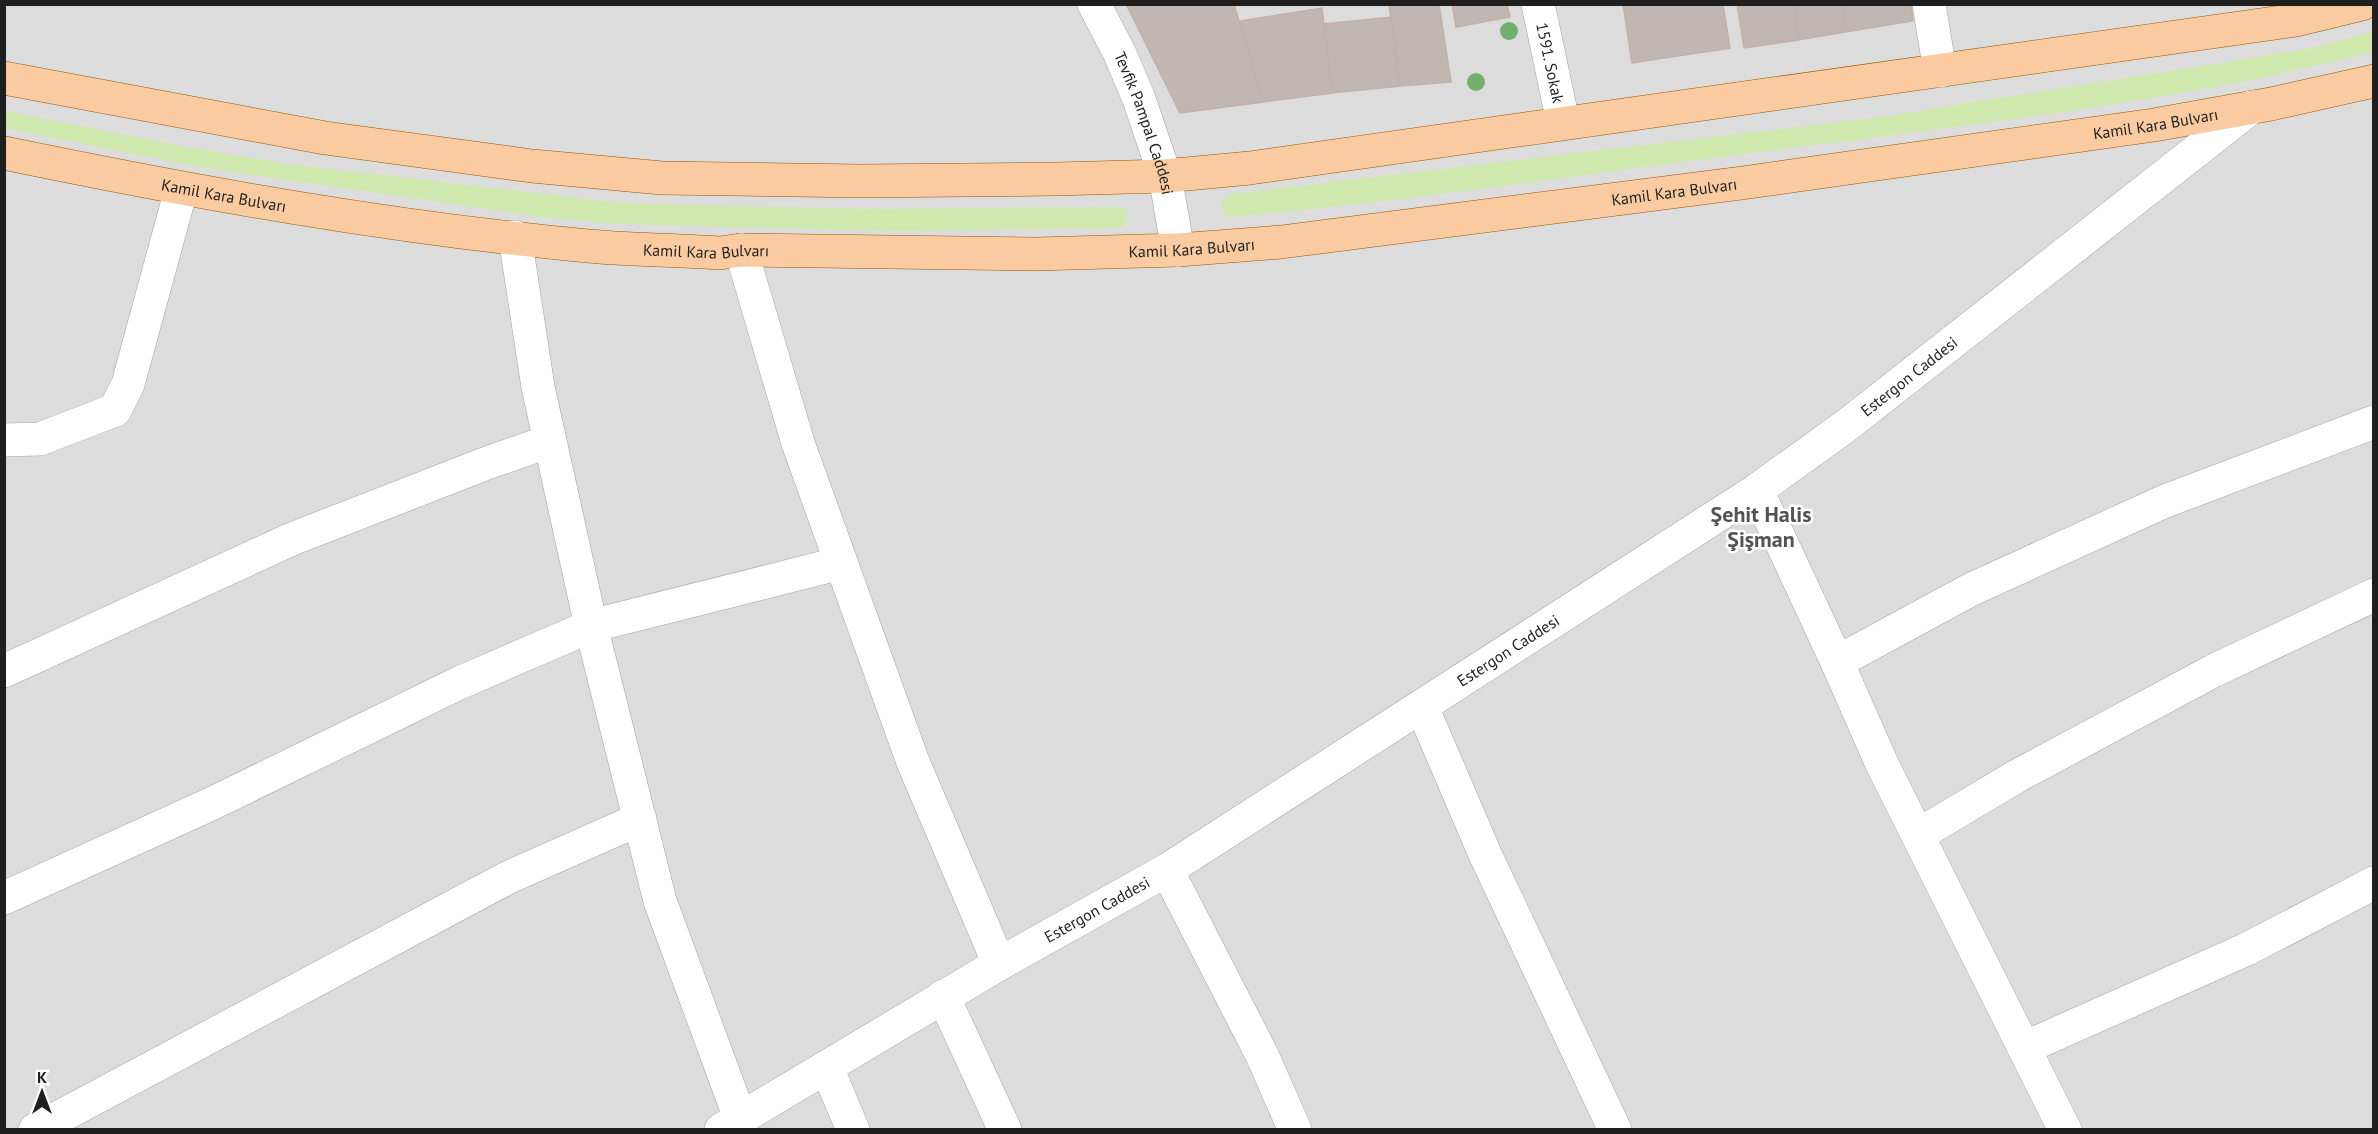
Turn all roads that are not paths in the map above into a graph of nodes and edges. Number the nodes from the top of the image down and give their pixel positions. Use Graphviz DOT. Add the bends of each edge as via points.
graph roads {
  1 [pos="1094,4"];
  2 [pos="1538,4"];
  3 [pos="1929,4"];
  4 [pos="2362,4"];
  5 [pos="1940,71"];
  6 [pos="4,78"];
  7 [pos="2373,81"];
  8 [pos="2252,107"];
  9 [pos="1563,122"];
  10 [pos="4,153"];
  11 [pos="1165,176"];
  12 [pos="181,190"];
  13 [pos="515,237"];
  14 [pos="741,250"];
  15 [pos="1178,250"];
  16 [pos="2373,422"];
  17 [pos="4,440"];
  18 [pos="550,441"];
  19 [pos="1757,490"];
  20 [pos="841,563"];
  21 [pos="2373,595"];
  22 [pos="591,626"];
  23 [pos="1837,662"];
  24 [pos="4,671"];
  25 [pos="1422,707"];
  26 [pos="640,819"];
  27 [pos="1918,835"];
  28 [pos="1167,870"];
  29 [pos="2373,883"];
  30 [pos="4,898"];
  31 [pos="999,964"];
  32 [pos="943,996"];
  33 [pos="2024,1048"];
  34 [pos="826,1068"];
  35 [pos="731,1124"];
  36 [pos="35,1130"];
  37 [pos="853,1130"];
  38 [pos="1005,1130"];
  39 [pos="1295,1130"];
  40 [pos="1615,1130"];
  41 [pos="2065,1130"];
  1 -- 11 [label="street, Tevfik Pampal Caddesi" via="1140,99"];
  2 -- 9 [label="street, 1591. Sokak"];
  3 -- 5 [label="street"];
  4 -- 5 [label="main road" via="2296,20"];
  5 -- 9 [label="main road"];
  6 -- 11 [label="main road" via="325,138 532,166 650,177 872,181"];
  7 -- 8 [label="main road, Kamil Kara Bulvarı"];
  8 -- 15 [label="main road, Kamil Kara Bulvarı" via="1742,183 1281,242"];
  8 -- 19 [label="street, Estergon Caddesi" via="1856,418"];
  9 -- 11 [label="main road" via="1250,168"];
  10 -- 12 [label="main road, Kamil Kara Bulvarı"];
  11 -- 15 [label="street, Tevfik Pampal Caddesi"];
  12 -- 13 [label="main road, Kamil Kara Bulvarı" via="357,218"];
  12 -- 17 [label="street" via="128,384 114,410 40,439"];
  13 -- 14 [label="main road, Kamil Kara Bulvarı" via="588,246 720,253"];
  13 -- 18 [label="street"];
  14 -- 15 [label="main road, Kamil Kara Bulvarı" via="1036,254"];
  14 -- 20 [label="street" via="798,443"];
  16 -- 23 [label="street" via="2163,502 1972,589"];
  18 -- 22 [label="street"];
  18 -- 24 [label="street" via="292,539"];
  19 -- 23 [label="street"];
  19 -- 25 [label="street, Estergon Caddesi"];
  20 -- 22 [label="street"];
  20 -- 31 [label="street" via="913,762"];
  21 -- 27 [label="street" via="2213,670 2017,776"];
  22 -- 26 [label="street"];
  22 -- 30 [label="street" via="459,683 213,803"];
  23 -- 27 [label="street"];
  25 -- 28 [label="street, Estergon Caddesi"];
  25 -- 40 [label="street" via="1485,854"];
  26 -- 35 [label="street" via="660,902"];
  26 -- 36 [label="street" via="507,878"];
  27 -- 33 [label="street"];
  28 -- 31 [label="street, Estergon Caddesi"];
  28 -- 39 [label="street" via="1262,1055"];
  29 -- 33 [label="street" via="2247,949"];
  31 -- 32 [label="street, Estergon Caddesi"];
  32 -- 34 [label="street, Estergon Caddesi"];
  32 -- 38 [label="street"];
  33 -- 41 [label="street"];
  34 -- 35 [label="street, Estergon Caddesi"];
  34 -- 37 [label="street"];
}
